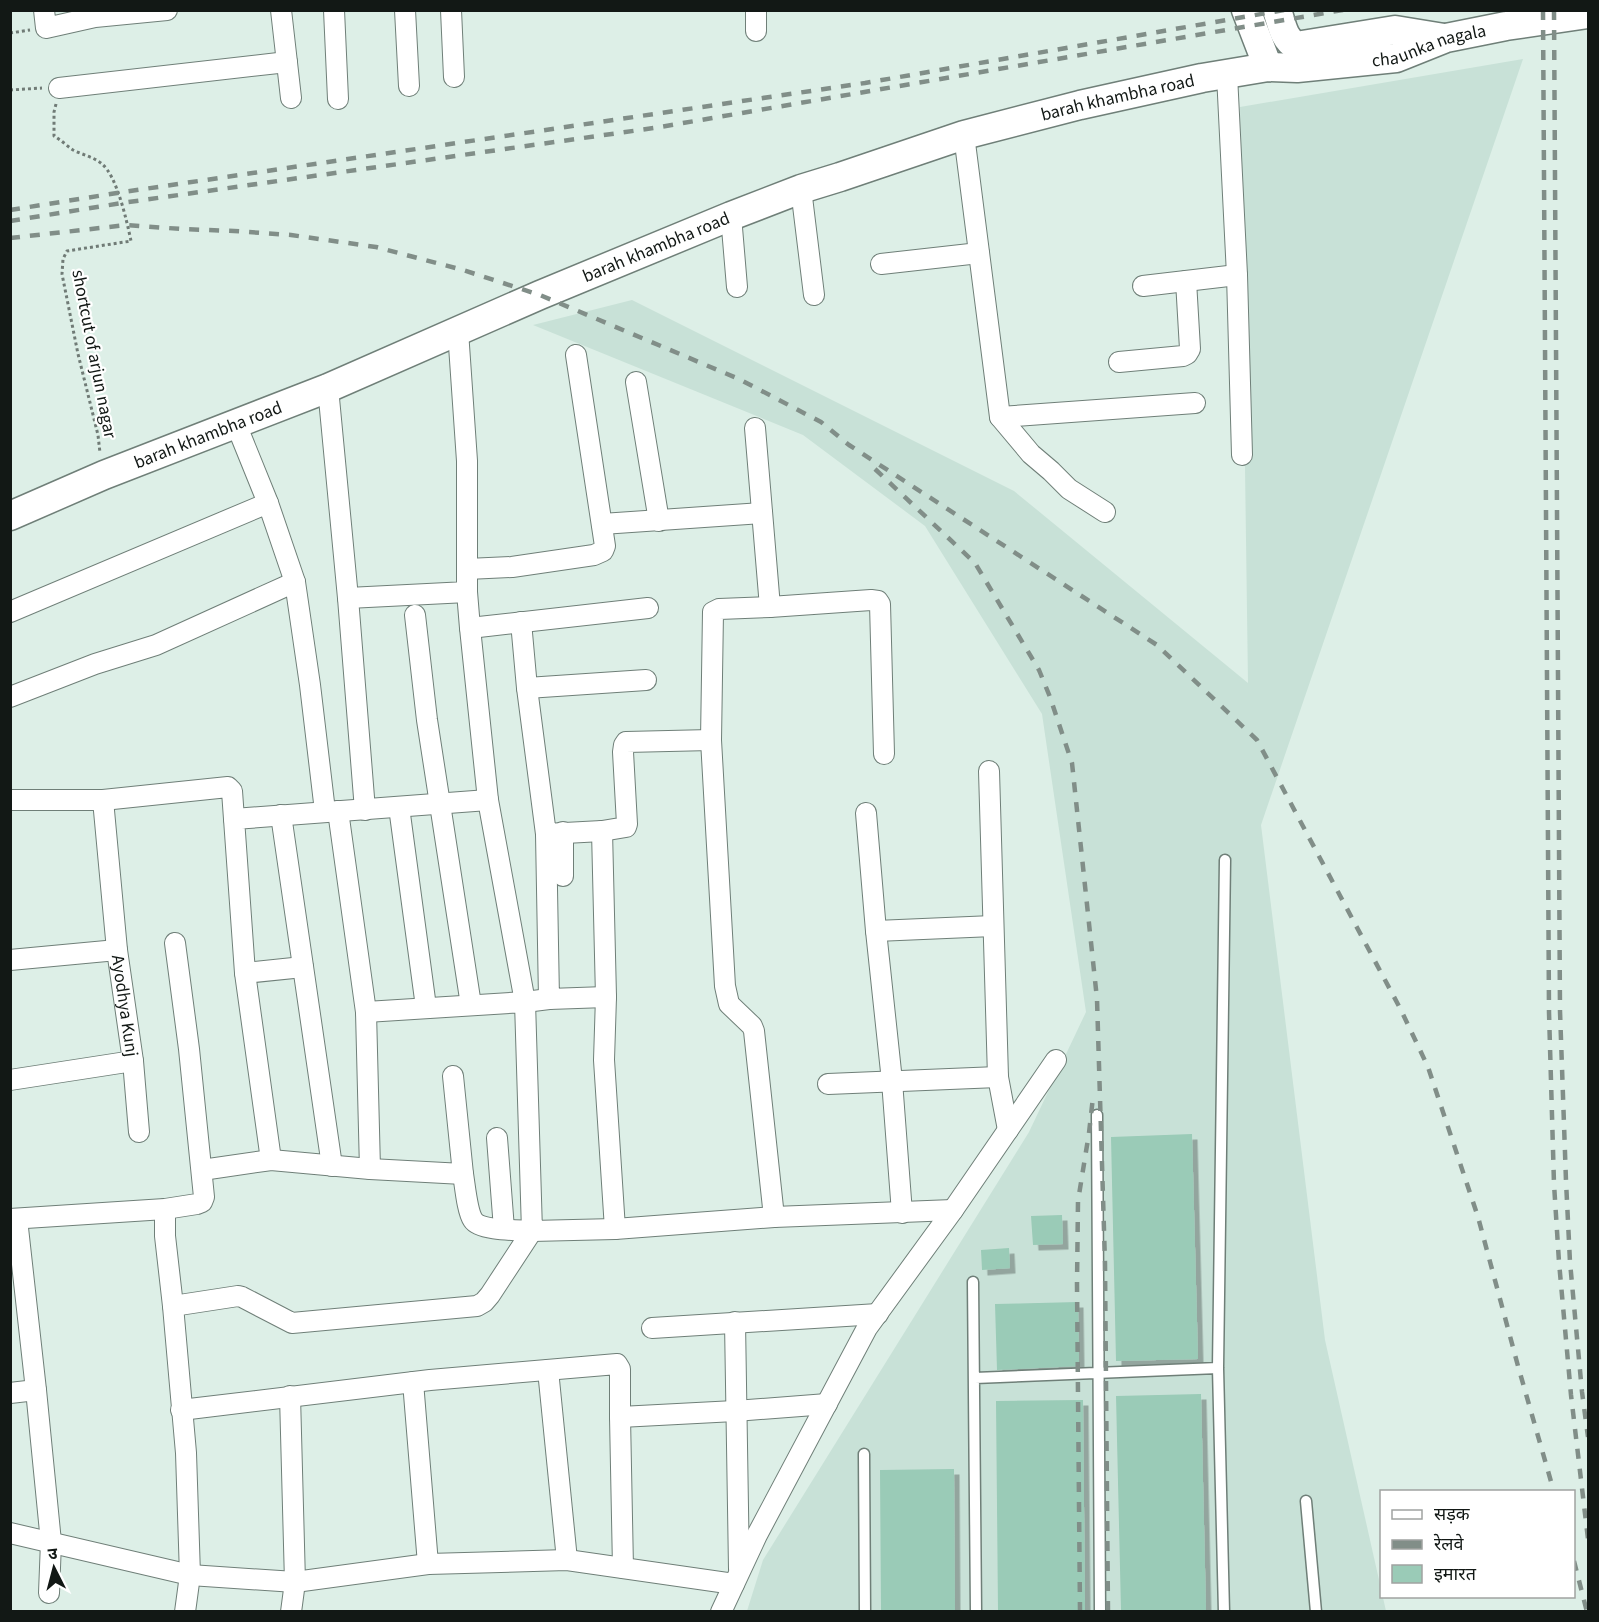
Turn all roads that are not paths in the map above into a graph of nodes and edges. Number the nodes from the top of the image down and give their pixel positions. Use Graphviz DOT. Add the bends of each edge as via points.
graph roads {
  1 [pos="166,10"];
  2 [pos="281,10"];
  3 [pos="334,10"];
  4 [pos="405,10"];
  5 [pos="451,10"];
  6 [pos="756,10"];
  7 [pos="1246,10"];
  8 [pos="1277,10"];
  9 [pos="128,12"];
  10 [pos="1588,14"];
  11 [pos="45,19"];
  12 [pos="756,31"];
  13 [pos="1446,38"];
  14 [pos="286,62"];
  15 [pos="1268,67"];
  16 [pos="1227,75"];
  17 [pos="454,77"];
  18 [pos="410,86"];
  19 [pos="59,88"];
  20 [pos="291,98"];
  21 [pos="338,99"];
  22 [pos="964,135"];
  23 [pos="801,189"];
  24 [pos="731,216"];
  25 [pos="979,253"];
  26 [pos="881,264"];
  27 [pos="1237,275"];
  28 [pos="1186,281"];
  29 [pos="1143,286"];
  30 [pos="737,287"];
  31 [pos="814,295"];
  32 [pos="458,331"];
  33 [pos="576,354"];
  34 [pos="1119,362"];
  35 [pos="636,382"];
  36 [pos="328,388"];
  37 [pos="1195,403"];
  38 [pos="1000,417"];
  39 [pos="236,423"];
  40 [pos="755,428"];
  41 [pos="1242,455"];
  42 [pos="268,503"];
  43 [pos="1105,512"];
  44 [pos="762,513"];
  45 [pos="10,516"];
  46 [pos="659,521"];
  47 [pos="602,524"];
  48 [pos="467,569"];
  49 [pos="295,582"];
  50 [pos="467,592"];
  51 [pos="348,598"];
  52 [pos="770,606"];
  53 [pos="648,608"];
  54 [pos="10,612"];
  55 [pos="415,615"];
  56 [pos="521,622"];
  57 [pos="470,628"];
  58 [pos="646,680"];
  59 [pos="526,688"];
  60 [pos="10,697"];
  61 [pos="711,741"];
  62 [pos="884,754"];
  63 [pos="989,771"];
  64 [pos="10,800"];
  65 [pos="103,800"];
  66 [pos="489,800"];
  67 [pos="439,804"];
  68 [pos="399,807"];
  69 [pos="365,810"];
  70 [pos="332,811"];
  71 [pos="866,813"];
  72 [pos="281,815"];
  73 [pos="234,819"];
  74 [pos="602,831"];
  75 [pos="554,833"];
  76 [pos="1226,860"];
  77 [pos="563,876"];
  78 [pos="993,926"];
  79 [pos="876,930"];
  80 [pos="175,943"];
  81 [pos="117,950"];
  82 [pos="10,960"];
  83 [pos="303,967"];
  84 [pos="244,973"];
  85 [pos="606,997"];
  86 [pos="549,999"];
  87 [pos="525,1002"];
  88 [pos="471,1005"];
  89 [pos="426,1007"];
  90 [pos="366,1012"];
  91 [pos="1056,1060"];
  92 [pos="134,1061"];
  93 [pos="453,1076"];
  94 [pos="998,1077"];
  95 [pos="10,1080"];
  96 [pos="892,1081"];
  97 [pos="828,1084"];
  98 [pos="1097,1115"];
  99 [pos="1008,1130"];
  100 [pos="139,1132"];
  101 [pos="497,1138"];
  102 [pos="271,1160"];
  103 [pos="332,1166"];
  104 [pos="370,1169"];
  105 [pos="202,1170"];
  106 [pos="463,1174"];
  107 [pos="165,1209"];
  108 [pos="953,1210"];
  109 [pos="902,1213"];
  110 [pos="774,1217"];
  111 [pos="14,1219"];
  112 [pos="504,1229"];
  113 [pos="615,1229"];
  114 [pos="532,1231"];
  115 [pos="973,1282"];
  116 [pos="173,1306"];
  117 [pos="878,1314"];
  118 [pos="735,1323"];
  119 [pos="652,1328"];
  120 [pos="1218,1368"];
  121 [pos="548,1370"];
  122 [pos="1098,1373"];
  123 [pos="975,1378"];
  124 [pos="413,1382"];
  125 [pos="36,1390"];
  126 [pos="10,1393"];
  127 [pos="290,1396"];
  128 [pos="827,1404"];
  129 [pos="181,1410"];
  130 [pos="735,1411"];
  131 [pos="620,1417"];
  132 [pos="864,1454"];
  133 [pos="1306,1501"];
  134 [pos="10,1533"];
  135 [pos="51,1542"];
  136 [pos="567,1560"];
  137 [pos="428,1564"];
  138 [pos="623,1568"];
  139 [pos="190,1575"];
  140 [pos="736,1578"];
  141 [pos="295,1582"];
  142 [pos="49,1593"];
  143 [pos="184,1611"];
  144 [pos="291,1611"];
  145 [pos="721,1611"];
  146 [pos="865,1611"];
  147 [pos="976,1611"];
  148 [pos="1100,1611"];
  149 [pos="1224,1611"];
  150 [pos="1316,1611"];
  1 -- 9 [label="street"];
  2 -- 14 [label="street"];
  3 -- 21 [label="street"];
  4 -- 18 [label="street"];
  5 -- 17 [label="street"];
  6 -- 12 [label="street"];
  7 -- 15 [label="street"];
  8 -- 13 [label="street" via="1284,34 1296,46 1395,30"];
  9 -- 11 [label="street"];
  10 -- 13 [label="street, chaunka nagala"];
  13 -- 15 [label="street, chaunka nagala" via="1396,58 1297,68"];
  14 -- 19 [label="street"];
  14 -- 20 [label="street"];
  15 -- 16 [label="street, barah khambha road"];
  16 -- 22 [label="street, barah khambha road" via="1080,105"];
  16 -- 27 [label="street"];
  22 -- 23 [label="street, barah khambha road"];
  22 -- 25 [label="street"];
  23 -- 24 [label="street, barah khambha road"];
  23 -- 31 [label="street"];
  24 -- 30 [label="street"];
  24 -- 32 [label="street, barah khambha road"];
  25 -- 26 [label="street"];
  25 -- 38 [label="street"];
  27 -- 28 [label="street"];
  27 -- 41 [label="street"];
  28 -- 29 [label="street"];
  28 -- 34 [label="street" via="1190,349 1187,354"];
  32 -- 36 [label="street, barah khambha road"];
  32 -- 48 [label="street" via="467,461"];
  33 -- 47 [label="street"];
  35 -- 46 [label="street"];
  36 -- 39 [label="street, barah khambha road"];
  36 -- 51 [label="street"];
  37 -- 38 [label="street"];
  38 -- 43 [label="street" via="1031,454 1069,489"];
  39 -- 42 [label="street"];
  39 -- 45 [label="street, barah khambha road"];
  40 -- 44 [label="street"];
  42 -- 49 [label="street"];
  42 -- 54 [label="street"];
  44 -- 46 [label="street"];
  44 -- 52 [label="street"];
  46 -- 47 [label="street"];
  47 -- 48 [label="street" via="605,546 600,554 512,567"];
  48 -- 50 [label="street"];
  49 -- 60 [label="street" via="156,645 95,663"];
  49 -- 70 [label="street"];
  50 -- 51 [label="street"];
  50 -- 57 [label="street"];
  51 -- 69 [label="street"];
  52 -- 61 [label="street" via="713,612"];
  52 -- 62 [label="street" via="878,601"];
  53 -- 56 [label="street"];
  55 -- 67 [label="street"];
  56 -- 57 [label="street"];
  56 -- 59 [label="street"];
  57 -- 66 [label="street"];
  58 -- 59 [label="street"];
  59 -- 75 [label="street"];
  61 -- 74 [label="street" via="626,742 623,752 627,824 622,829"];
  61 -- 110 [label="street" via="724,986 729,1004 754,1031"];
  63 -- 78 [label="street"];
  64 -- 65 [label="street"];
  65 -- 73 [label="street" via="228,787 232,791"];
  65 -- 81 [label="street"];
  66 -- 67 [label="street"];
  66 -- 87 [label="street"];
  67 -- 68 [label="street"];
  67 -- 88 [label="street"];
  68 -- 69 [label="street"];
  68 -- 89 [label="street"];
  69 -- 70 [label="street"];
  70 -- 72 [label="street"];
  70 -- 90 [label="street"];
  71 -- 79 [label="street"];
  72 -- 73 [label="street"];
  72 -- 83 [label="street"];
  73 -- 84 [label="street"];
  74 -- 75 [label="street"];
  74 -- 85 [label="street"];
  75 -- 77 [label="street"];
  75 -- 86 [label="street"];
  76 -- 120 [label="lane"];
  78 -- 79 [label="street"];
  78 -- 94 [label="street"];
  79 -- 96 [label="street"];
  80 -- 105 [label="street"];
  81 -- 82 [label="street, Ayodhya Kunj"];
  81 -- 92 [label="street, Ayodhya Kunj"];
  83 -- 84 [label="street"];
  83 -- 103 [label="street"];
  84 -- 102 [label="street"];
  85 -- 86 [label="street"];
  85 -- 113 [label="street" via="604,1060"];
  86 -- 87 [label="street"];
  87 -- 88 [label="street"];
  87 -- 114 [label="street"];
  88 -- 89 [label="street"];
  89 -- 90 [label="street"];
  90 -- 104 [label="street"];
  91 -- 99 [label="street"];
  92 -- 95 [label="street"];
  92 -- 100 [label="street, Ayodhya Kunj"];
  93 -- 106 [label="street"];
  94 -- 96 [label="street"];
  94 -- 99 [label="street"];
  96 -- 97 [label="street"];
  96 -- 109 [label="street"];
  98 -- 122 [label="lane"];
  99 -- 108 [label="street"];
  101 -- 112 [label="street"];
  102 -- 103 [label="street"];
  102 -- 105 [label="street"];
  103 -- 104 [label="street"];
  104 -- 106 [label="street"];
  105 -- 107 [label="street" via="201,1202"];
  106 -- 112 [label="street" via="473,1220 479,1225"];
  107 -- 111 [label="street"];
  107 -- 116 [label="street"];
  108 -- 109 [label="street"];
  108 -- 117 [label="street"];
  109 -- 110 [label="street"];
  110 -- 113 [label="street"];
  111 -- 125 [label="street"];
  112 -- 114 [label="street"];
  113 -- 114 [label="street"];
  114 -- 116 [label="street" via="490,1295 477,1306 292,1323 238,1296"];
  115 -- 123 [label="lane"];
  116 -- 129 [label="street"];
  117 -- 118 [label="street"];
  117 -- 128 [label="street"];
  118 -- 119 [label="street"];
  118 -- 130 [label="street"];
  120 -- 122 [label="lane"];
  120 -- 149 [label="lane"];
  121 -- 124 [label="street"];
  121 -- 131 [label="street" via="617,1364"];
  121 -- 136 [label="street"];
  122 -- 123 [label="lane"];
  122 -- 148 [label="lane"];
  123 -- 147 [label="lane"];
  124 -- 127 [label="street"];
  124 -- 137 [label="street"];
  125 -- 126 [label="street"];
  125 -- 135 [label="street"];
  127 -- 129 [label="street"];
  127 -- 141 [label="street"];
  128 -- 130 [label="street"];
  128 -- 140 [label="street"];
  129 -- 139 [label="street"];
  130 -- 131 [label="street"];
  130 -- 140 [label="street"];
  131 -- 138 [label="street"];
  132 -- 146 [label="lane"];
  133 -- 150 [label="lane"];
  134 -- 135 [label="street"];
  135 -- 139 [label="street"];
  135 -- 142 [label="street"];
  136 -- 137 [label="street"];
  136 -- 138 [label="street"];
  137 -- 141 [label="street"];
  138 -- 140 [label="street"];
  139 -- 141 [label="street"];
  139 -- 143 [label="street"];
  140 -- 145 [label="street"];
  141 -- 144 [label="street"];
}
